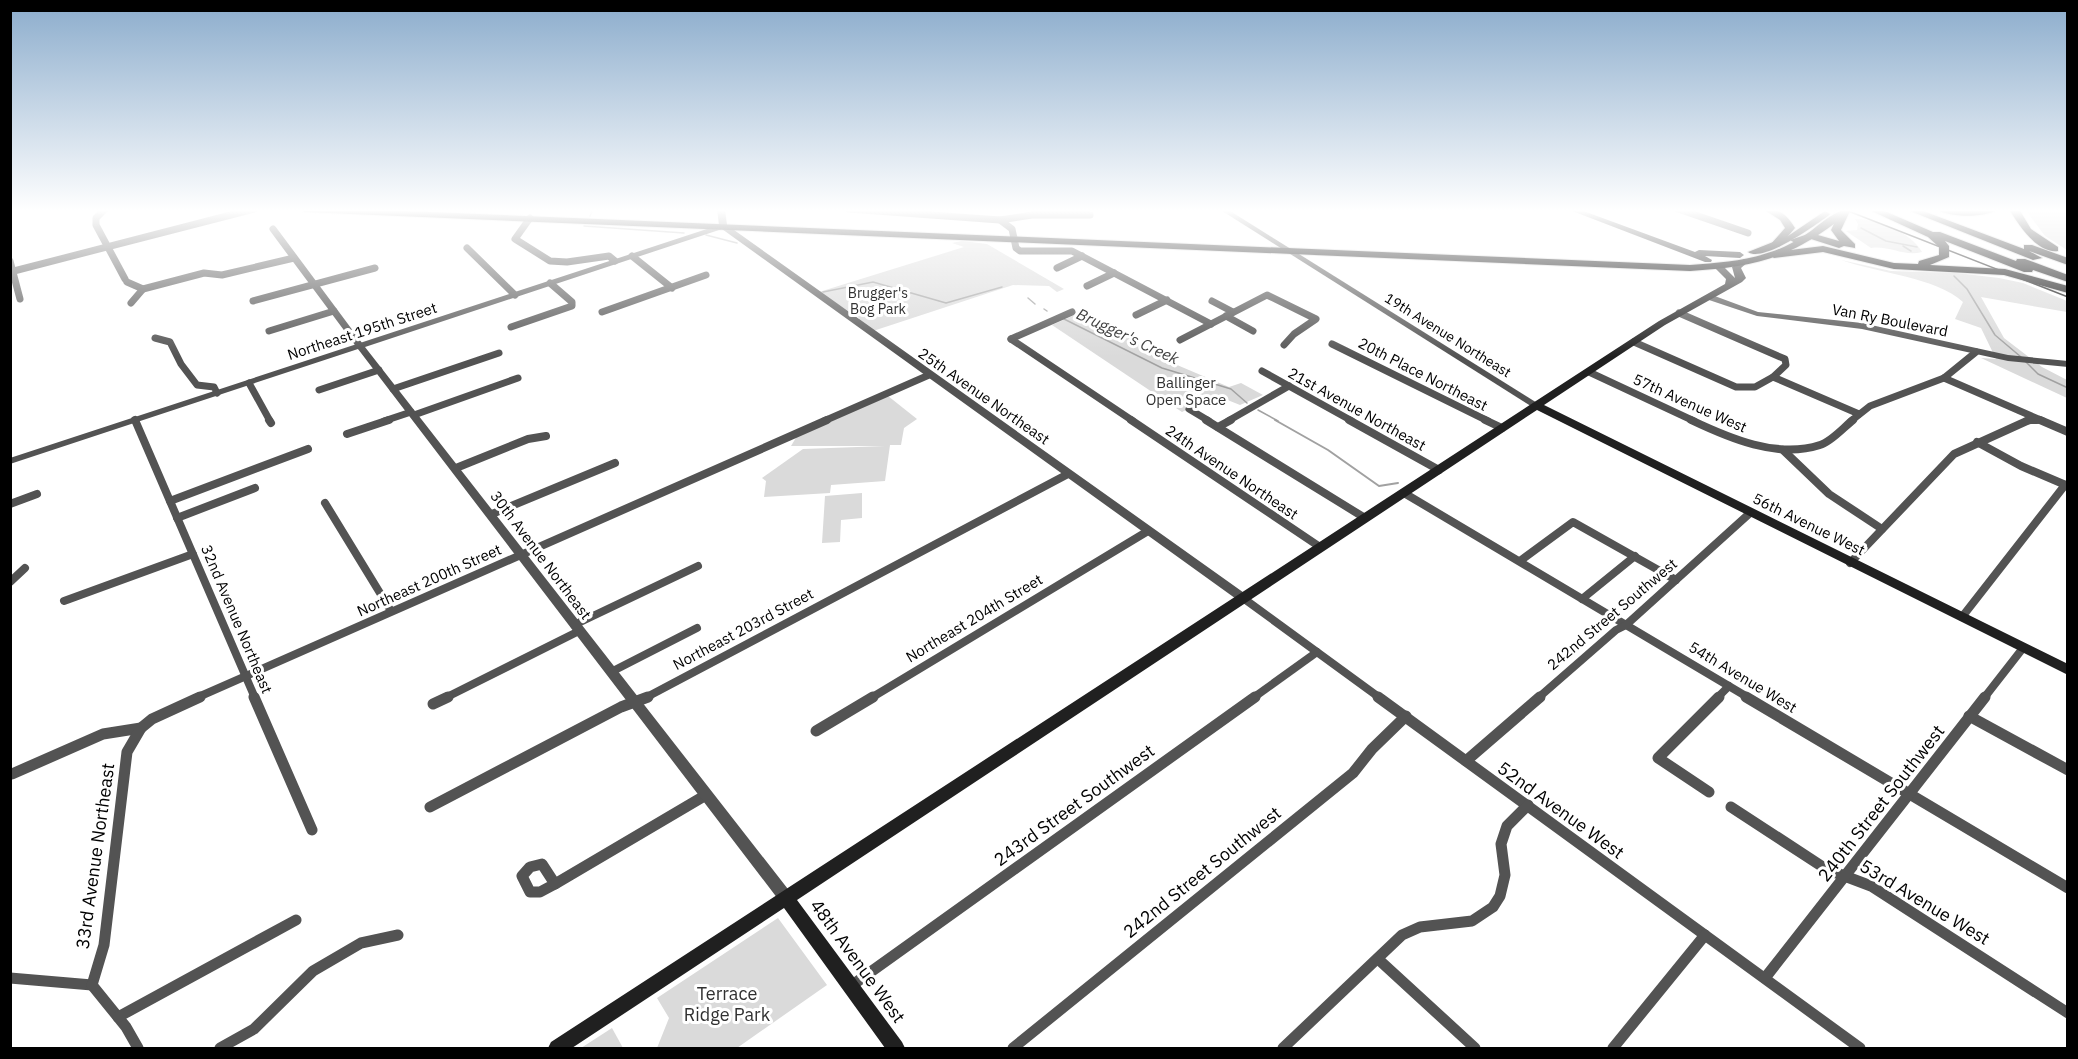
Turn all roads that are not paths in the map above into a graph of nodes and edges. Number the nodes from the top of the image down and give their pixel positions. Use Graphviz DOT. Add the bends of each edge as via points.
graph roads {
  1 [pos="64,258"];
  2 [pos="114,258"];
  3 [pos="292,258"];
  4 [pos="294,258"];
  5 [pos="478,258"];
  6 [pos="547,258"];
  7 [pos="591,258"];
  8 [pos="612,258"];
  9 [pos="624,258"];
  10 [pos="635,258"];
  11 [pos="768,258"];
  12 [pos="1077,258"];
  13 [pos="1087,258"];
  14 [pos="1300,258"];
  15 [pos="1513,258"];
  16 [pos="1688,258"];
  17 [pos="1704,258"];
  18 [pos="1737,258"];
  19 [pos="1745,258"];
  20 [pos="1863,258"];
  21 [pos="1884,258"];
  22 [pos="1885,258"];
  23 [pos="1941,258"];
  24 [pos="1996,258"];
  25 [pos="2011,258"];
  26 [pos="2039,258"];
  27 [pos="1742,259"];
  28 [pos="1708,260"];
  29 [pos="10,261"];
  30 [pos="615,261"];
  31 [pos="1599,262"];
  32 [pos="1684,262"];
  33 [pos="1896,262"];
  34 [pos="1718,266"];
  35 [pos="1657,267"];
  36 [pos="375,268"];
  37 [pos="1057,268"];
  38 [pos="2067,269"];
  39 [pos="11,272"];
  40 [pos="1114,273"];
  41 [pos="706,275"];
  42 [pos="2067,279"];
  43 [pos="313,283"];
  44 [pos="550,283"];
  45 [pos="1087,286"];
  46 [pos="2067,287"];
  47 [pos="672,288"];
  48 [pos="1725,288"];
  49 [pos="143,289"];
  50 [pos="515,295"];
  51 [pos="1709,297"];
  52 [pos="20,299"];
  53 [pos="1167,300"];
  54 [pos="253,301"];
  55 [pos="1212,301"];
  56 [pos="131,303"];
  57 [pos="334,310"];
  58 [pos="1744,311"];
  59 [pos="602,312"];
  60 [pos="1072,312"];
  61 [pos="1233,312"];
  62 [pos="1679,313"];
  63 [pos="1136,315"];
  64 [pos="1226,316"];
  65 [pos="1211,324"];
  66 [pos="511,327"];
  67 [pos="1253,331"];
  68 [pos="269,332"];
  69 [pos="155,338"];
  70 [pos="1180,340"];
  71 [pos="1634,342"];
  72 [pos="1332,344"];
  73 [pos="1284,345"];
  74 [pos="360,346"];
  75 [pos="1976,352"];
  76 [pos="499,353"];
  77 [pos="2067,364"];
  78 [pos="379,370"];
  79 [pos="1262,371"];
  80 [pos="1589,372"];
  81 [pos="928,375"];
  82 [pos="1773,377"];
  83 [pos="518,378"];
  84 [pos="1944,378"];
  85 [pos="249,382"];
  86 [pos="1289,386"];
  87 [pos="393,389"];
  88 [pos="319,390"];
  89 [pos="217,393"];
  90 [pos="1537,406"];
  91 [pos="1189,409"];
  92 [pos="413,413"];
  93 [pos="1859,414"];
  94 [pos="135,420"];
  95 [pos="2037,420"];
  96 [pos="271,423"];
  97 [pos="1218,427"];
  98 [pos="1502,428"];
  99 [pos="2067,432"];
  100 [pos="347,434"];
  101 [pos="546,436"];
  102 [pos="1977,442"];
  103 [pos="308,449"];
  104 [pos="1783,450"];
  105 [pos="10,461"];
  106 [pos="615,463"];
  107 [pos="456,468"];
  108 [pos="1439,470"];
  109 [pos="1068,474"];
  110 [pos="2066,485"];
  111 [pos="255,488"];
  112 [pos="1404,493"];
  113 [pos="37,494"];
  114 [pos="170,501"];
  115 [pos="325,503"];
  116 [pos="10,504"];
  117 [pos="1750,513"];
  118 [pos="492,514"];
  119 [pos="177,518"];
  120 [pos="1365,518"];
  121 [pos="1882,529"];
  122 [pos="1148,531"];
  123 [pos="1320,548"];
  124 [pos="192,554"];
  125 [pos="521,554"];
  126 [pos="1635,556"];
  127 [pos="1520,561"];
  128 [pos="1850,563"];
  129 [pos="698,566"];
  130 [pos="25,568"];
  131 [pos="1676,580"];
  132 [pos="10,582"];
  133 [pos="1243,598"];
  134 [pos="1582,599"];
  135 [pos="64,601"];
  136 [pos="391,611"];
  137 [pos="1962,617"];
  138 [pos="1626,625"];
  139 [pos="576,628"];
  140 [pos="697,628"];
  141 [pos="2023,648"];
  142 [pos="1317,652"];
  143 [pos="2067,670"];
  144 [pos="611,672"];
  145 [pos="245,675"];
  146 [pos="1729,686"];
  147 [pos="635,703"];
  148 [pos="433,704"];
  149 [pos="1406,716"];
  150 [pos="1969,716"];
  151 [pos="141,728"];
  152 [pos="816,731"];
  153 [pos="1466,761"];
  154 [pos="2067,770"];
  155 [pos="12,774"];
  156 [pos="1709,792"];
  157 [pos="1909,794"];
  158 [pos="706,795"];
  159 [pos="1528,805"];
  160 [pos="430,807"];
  161 [pos="1731,807"];
  162 [pos="312,830"];
  163 [pos="1846,875"];
  164 [pos="555,884"];
  165 [pos="2067,888"];
  166 [pos="786,898"];
  167 [pos="296,920"];
  168 [pos="398,934"];
  169 [pos="1705,935"];
  170 [pos="1378,959"];
  171 [pos="10,978"];
  172 [pos="1766,978"];
  173 [pos="92,985"];
  174 [pos="851,986"];
  175 [pos="2067,1013"];
  176 [pos="118,1017"];
  177 [pos="138,1048"];
  178 [pos="220,1048"];
  179 [pos="557,1048"];
  180 [pos="896,1048"];
  181 [pos="1013,1048"];
  182 [pos="1283,1048"];
  183 [pos="1475,1048"];
  184 [pos="1613,1048"];
  185 [pos="1860,1048"];
  1 -- 39 [label="street"];
  2 -- 49 [label="street" via="126,280"];
  3 -- 49 [label="street" via="231,274 196,275"];
  4 -- 43 [label="street, 30th Avenue Northeast"];
  5 -- 50 [label="street"];
  6 -- 7 [label="street"];
  8 -- 30 [label="street"];
  9 -- 30 [label="street, Northeast 195th Street"];
  10 -- 47 [label="street"];
  11 -- 81 [label="street, 25th Avenue Northeast"];
  12 -- 37 [label="street"];
  13 -- 40 [label="street"];
  14 -- 90 [label="street, 19th Avenue Northeast"];
  15 -- 31 [label="main road"];
  16 -- 32 [label="main road"];
  17 -- 28 [label="main road"];
  18 -- 27 [label="main road"];
  19 -- 34 [label="main road"];
  20 -- 46 [label="highway" via="1901,267 2005,272"];
  21 -- 33 [label="highway"];
  22 -- 33 [label="highway"];
  23 -- 33 [label="highway" via="1935,262"];
  24 -- 46 [label="highway"];
  25 -- 42 [label="highway"];
  26 -- 38 [label="highway"];
  27 -- 28 [label="main road"];
  27 -- 34 [label="main road"];
  27 -- 48 [label="main road" via="1736,267 1741,278"];
  28 -- 32 [label="main road"];
  28 -- 34 [label="main road"];
  28 -- 35 [label="main road" via="1702,265"];
  29 -- 39 [label="street"];
  30 -- 44 [label="street, Northeast 195th Street"];
  31 -- 32 [label="main road"];
  31 -- 35 [label="main road"];
  34 -- 35 [label="main road"];
  34 -- 48 [label="main road" via="1731,278"];
  36 -- 43 [label="street"];
  39 -- 52 [label="street"];
  40 -- 45 [label="street"];
  40 -- 53 [label="street"];
  41 -- 47 [label="street"];
  43 -- 54 [label="street"];
  43 -- 57 [label="street, 30th Avenue Northeast"];
  44 -- 50 [label="street, Northeast 195th Street"];
  44 -- 66 [label="street" via="572,306"];
  47 -- 59 [label="street"];
  48 -- 51 [label="main road"];
  48 -- 58 [label="street" via="1729,302"];
  49 -- 56 [label="street"];
  50 -- 74 [label="street, Northeast 195th Street"];
  51 -- 58 [label="street, Van Ry Boulevard"];
  51 -- 62 [label="main road"];
  53 -- 63 [label="street"];
  53 -- 65 [label="street"];
  55 -- 61 [label="street"];
  57 -- 68 [label="street"];
  57 -- 74 [label="street, 30th Avenue Northeast"];
  58 -- 75 [label="street, Van Ry Boulevard" via="1862,326"];
  60 -- 123 [label="street, 24th Avenue Northeast" via="1011,339"];
  61 -- 64 [label="street"];
  61 -- 73 [label="street" via="1268,295 1316,319"];
  62 -- 71 [label="main road"];
  62 -- 82 [label="street" via="1785,359 1786,365"];
  64 -- 65 [label="street"];
  64 -- 67 [label="street"];
  65 -- 70 [label="street"];
  69 -- 89 [label="street" via="170,342 197,385 214,387"];
  71 -- 80 [label="main road"];
  71 -- 82 [label="street" via="1736,387 1759,387"];
  72 -- 98 [label="street, 20th Place Northeast"];
  74 -- 78 [label="street, 30th Avenue Northeast"];
  74 -- 85 [label="street, Northeast 195th Street"];
  75 -- 77 [label="street, Van Ry Boulevard"];
  75 -- 84 [label="street"];
  76 -- 87 [label="street"];
  78 -- 87 [label="street, 30th Avenue Northeast"];
  78 -- 88 [label="street"];
  79 -- 86 [label="street, 21st Avenue Northeast"];
  80 -- 90 [label="main road"];
  80 -- 104 [label="street, 57th Avenue West" via="1726,436"];
  81 -- 109 [label="street, 25th Avenue Northeast"];
  81 -- 125 [label="street, Northeast 200th Street"];
  82 -- 93 [label="street"];
  83 -- 92 [label="street"];
  84 -- 93 [label="street" via="1870,406"];
  84 -- 95 [label="street"];
  85 -- 89 [label="street, Northeast 195th Street"];
  85 -- 96 [label="street"];
  86 -- 97 [label="street"];
  86 -- 108 [label="street, 21st Avenue Northeast"];
  87 -- 92 [label="street, 30th Avenue Northeast"];
  89 -- 94 [label="street, Northeast 195th Street"];
  90 -- 98 [label="main road"];
  90 -- 117 [label="main road, 56th Avenue West"];
  91 -- 97 [label="street"];
  92 -- 100 [label="street"];
  92 -- 107 [label="street, 30th Avenue Northeast"];
  93 -- 104 [label="street" via="1822,445"];
  94 -- 105 [label="street, Northeast 195th Street"];
  94 -- 114 [label="street, 32nd Avenue Northeast"];
  95 -- 99 [label="street"];
  95 -- 102 [label="street"];
  97 -- 120 [label="street"];
  98 -- 108 [label="main road"];
  101 -- 107 [label="street" via="528,439"];
  102 -- 110 [label="street"];
  102 -- 121 [label="street" via="1954,454"];
  103 -- 114 [label="street"];
  104 -- 121 [label="street" via="1832,499"];
  106 -- 118 [label="street"];
  107 -- 118 [label="street, 30th Avenue Northeast"];
  108 -- 112 [label="main road"];
  109 -- 122 [label="street, 25th Avenue Northeast"];
  109 -- 147 [label="street, Northeast 203rd Street"];
  110 -- 137 [label="street"];
  111 -- 119 [label="street"];
  112 -- 120 [label="main road"];
  112 -- 127 [label="street, 54th Avenue West"];
  113 -- 116 [label="street"];
  114 -- 119 [label="street, 32nd Avenue Northeast"];
  115 -- 136 [label="street"];
  117 -- 128 [label="main road, 56th Avenue West"];
  117 -- 131 [label="street, 242nd Street Southwest"];
  118 -- 125 [label="street, 30th Avenue Northeast"];
  119 -- 124 [label="street, 32nd Avenue Northeast"];
  120 -- 123 [label="main road"];
  121 -- 128 [label="street"];
  122 -- 133 [label="street, 25th Avenue Northeast"];
  122 -- 152 [label="street, Northeast 204th Street"];
  123 -- 133 [label="main road"];
  124 -- 135 [label="street"];
  124 -- 145 [label="street, 32nd Avenue Northeast"];
  125 -- 136 [label="street, Northeast 200th Street"];
  125 -- 139 [label="street, 30th Avenue Northeast"];
  126 -- 127 [label="street" via="1573,522"];
  126 -- 131 [label="street"];
  126 -- 134 [label="street"];
  127 -- 134 [label="street, 54th Avenue West"];
  128 -- 137 [label="main road, 56th Avenue West"];
  129 -- 139 [label="street"];
  130 -- 132 [label="street"];
  131 -- 138 [label="street, 242nd Street Southwest"];
  133 -- 142 [label="street, 52nd Avenue West"];
  133 -- 166 [label="main road"];
  134 -- 138 [label="street, 54th Avenue West"];
  136 -- 145 [label="street, Northeast 200th Street"];
  137 -- 141 [label="main road, 56th Avenue West"];
  138 -- 146 [label="street, 54th Avenue West"];
  138 -- 153 [label="street, 242nd Street Southwest" via="1607,637"];
  139 -- 144 [label="street, 30th Avenue Northeast"];
  139 -- 148 [label="street"];
  140 -- 144 [label="street"];
  141 -- 143 [label="main road, 56th Avenue West"];
  141 -- 150 [label="street, 240th Street Southwest"];
  142 -- 149 [label="street, 52nd Avenue West"];
  142 -- 174 [label="street, 243rd Street Southwest"];
  144 -- 147 [label="street, 30th Avenue Northeast"];
  145 -- 151 [label="street, Northeast 200th Street" via="166,710"];
  145 -- 162 [label="street, 32nd Avenue Northeast"];
  146 -- 156 [label="street" via="1658,758"];
  146 -- 157 [label="street, 54th Avenue West"];
  147 -- 158 [label="street, 30th Avenue Northeast"];
  147 -- 160 [label="street, Northeast 203rd Street"];
  149 -- 153 [label="street, 52nd Avenue West"];
  149 -- 181 [label="street, 242nd Street Southwest" via="1353,773"];
  150 -- 154 [label="street"];
  150 -- 157 [label="street, 240th Street Southwest"];
  151 -- 155 [label="street" via="103,734"];
  151 -- 173 [label="street, 33rd Avenue Northeast" via="127,752 104,945"];
  153 -- 159 [label="street, 52nd Avenue West"];
  157 -- 163 [label="street, 240th Street Southwest"];
  157 -- 165 [label="street, 54th Avenue West"];
  158 -- 164 [label="street"];
  158 -- 166 [label="street, 30th Avenue Northeast"];
  159 -- 169 [label="street, 52nd Avenue West"];
  159 -- 170 [label="street" via="1507,826 1501,844 1505,875 1493,907 1472,921 1420,927 1402,935"];
  161 -- 163 [label="street, 53rd Avenue West" via="1826,869"];
  163 -- 172 [label="street, 240th Street Southwest"];
  163 -- 175 [label="street, 53rd Avenue West" via="1871,886"];
  166 -- 174 [label="main road, 48th Avenue West"];
  166 -- 179 [label="main road"];
  167 -- 176 [label="street"];
  168 -- 178 [label="street" via="361,944 313,971 254,1029"];
  169 -- 172 [label="street, 52nd Avenue West"];
  169 -- 184 [label="street"];
  170 -- 182 [label="street"];
  170 -- 183 [label="street"];
  171 -- 173 [label="street"];
  172 -- 185 [label="street, 52nd Avenue West"];
  173 -- 176 [label="street"];
  174 -- 180 [label="main road, 48th Avenue West"];
  176 -- 177 [label="street"];
}
